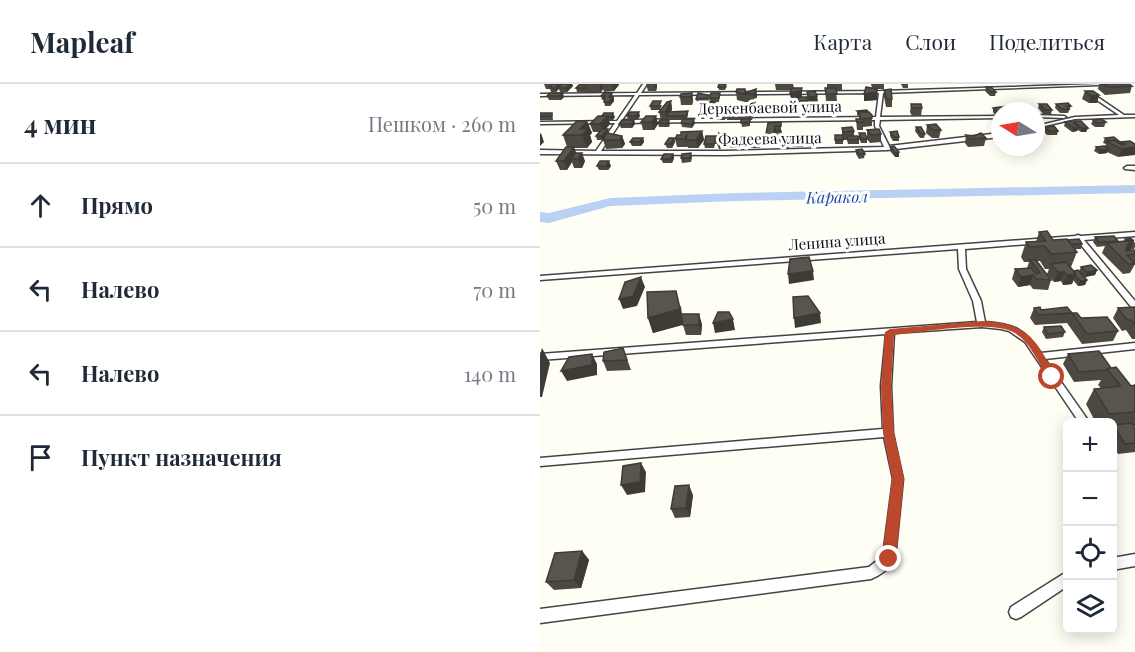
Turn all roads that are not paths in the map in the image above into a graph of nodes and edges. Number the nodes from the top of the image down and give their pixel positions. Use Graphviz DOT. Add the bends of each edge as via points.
graph roads {
  1 [pos="645,84"];
  2 [pos="1099,84"];
  3 [pos="1078,85"];
  4 [pos="1010,86"];
  5 [pos="881,92"];
  6 [pos="638,94"];
  7 [pos="540,95"];
  8 [pos="1122,115"];
  9 [pos="1045,116"];
  10 [pos="1135,116"];
  11 [pos="991,117"];
  12 [pos="879,118"];
  13 [pos="1075,118"];
  14 [pos="620,122"];
  15 [pos="540,123"];
  16 [pos="1045,125"];
  17 [pos="991,136"];
  18 [pos="887,147"];
  19 [pos="598,151"];
  20 [pos="540,152"];
  21 [pos="1127,168"];
  22 [pos="1135,168"];
  23 [pos="1135,234"];
  24 [pos="1078,237"];
  25 [pos="962,247"];
  26 [pos="540,278"];
  27 [pos="1135,306"];
  28 [pos="982,324"];
  29 [pos="890,332"];
  30 [pos="1135,346"];
  31 [pos="1040,356"];
  32 [pos="540,357"];
  33 [pos="1081,418"];
  34 [pos="888,433"];
  35 [pos="540,462"];
  36 [pos="1135,560"];
  37 [pos="1117,563"];
  38 [pos="1065,580"];
  39 [pos="1016,612"];
  40 [pos="540,616"];
  1 -- 6 [label="street"];
  2 -- 3 [label="street"];
  3 -- 4 [label="street"];
  3 -- 8 [label="street"];
  4 -- 5 [label="street"];
  5 -- 6 [label="street"];
  5 -- 12 [label="street"];
  6 -- 7 [label="street"];
  6 -- 14 [label="street"];
  8 -- 10 [label="street"];
  8 -- 13 [label="street"];
  9 -- 13 [label="street"];
  11 -- 12 [label="street, Деркенбаевой улица"];
  12 -- 14 [label="street, Деркенбаевой улица"];
  12 -- 18 [label="street" via="877,126"];
  13 -- 16 [label="street"];
  14 -- 15 [label="street, Деркенбаевой улица"];
  14 -- 19 [label="street"];
  17 -- 18 [label="street, Фадеева улица"];
  18 -- 19 [label="street, Фадеева улица" via="725,153"];
  19 -- 20 [label="street, Фадеева улица"];
  21 -- 22 [label="street"];
  23 -- 24 [label="street, Ленина улица"];
  24 -- 25 [label="street, Ленина улица"];
  24 -- 27 [label="street"];
  25 -- 26 [label="street, Ленина улица"];
  25 -- 28 [label="street" via="959,260 964,279 977,301"];
  28 -- 29 [label="street"];
  28 -- 31 [label="street" via="1017,330"];
  29 -- 32 [label="street"];
  29 -- 34 [label="street"];
  30 -- 31 [label="street"];
  31 -- 33 [label="street"];
  34 -- 35 [label="street"];
  34 -- 40 [label="street" via="898,478 893,537 889,559 871,573"];
  36 -- 37 [label="street"];
  38 -- 39 [label="street"];
}
